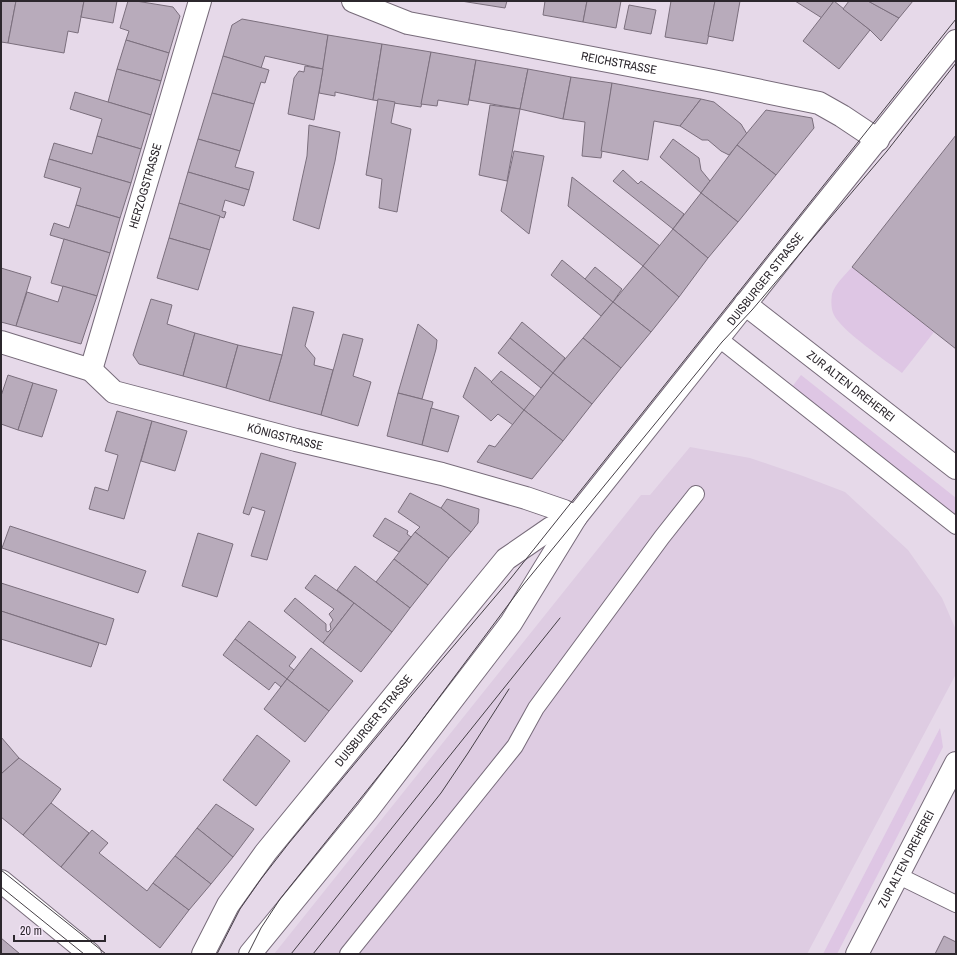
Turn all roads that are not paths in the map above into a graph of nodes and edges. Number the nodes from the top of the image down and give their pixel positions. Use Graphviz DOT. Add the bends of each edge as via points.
graph roads {
  1 [pos="200,1"];
  2 [pos="353,1"];
  3 [pos="956,41"];
  4 [pos="878,140"];
  5 [pos="745,304"];
  6 [pos="718,338"];
  7 [pos="1,342"];
  8 [pos="91,370"];
  9 [pos="956,468"];
  10 [pos="696,494"];
  11 [pos="576,517"];
  12 [pos="956,526"];
  13 [pos="956,763"];
  14 [pos="897,875"];
  15 [pos="1,880"];
  16 [pos="956,904"];
  17 [pos="90,954"];
  18 [pos="202,954"];
  19 [pos="250,954"];
  20 [pos="348,954"];
  21 [pos="857,954"];
  1 -- 8 [label="street, HERZOGSTRASSE"];
  2 -- 4 [label="street, REICHSTRASSE" via="408,23 819,103"];
  3 -- 4 [label="street, DUISBURGER STRASSE"];
  4 -- 5 [label="street, DUISBURGER STRASSE"];
  5 -- 6 [label="street, DUISBURGER STRASSE"];
  5 -- 9 [label="street, ZUR ALTEN DREHEREI"];
  6 -- 11 [label="street, DUISBURGER STRASSE"];
  6 -- 12 [label="lane"];
  7 -- 8 [label="street, KÖNIGSTRASSE"];
  8 -- 11 [label="street, KÖNIGSTRASSE" via="114,392 296,440 442,474 526,498"];
  10 -- 20 [label="lane" via="540,702 515,746"];
  11 -- 18 [label="street, DUISBURGER STRASSE" via="551,528 506,559 266,852 228,905"];
  11 -- 19 [label="street, DUISBURGER STRASSE" via="511,624 372,805"];
  13 -- 14 [label="street, ZUR ALTEN DREHEREI"];
  14 -- 16 [label="lane"];
  14 -- 21 [label="street, ZUR ALTEN DREHEREI"];
  15 -- 17 [label="street"];
}
